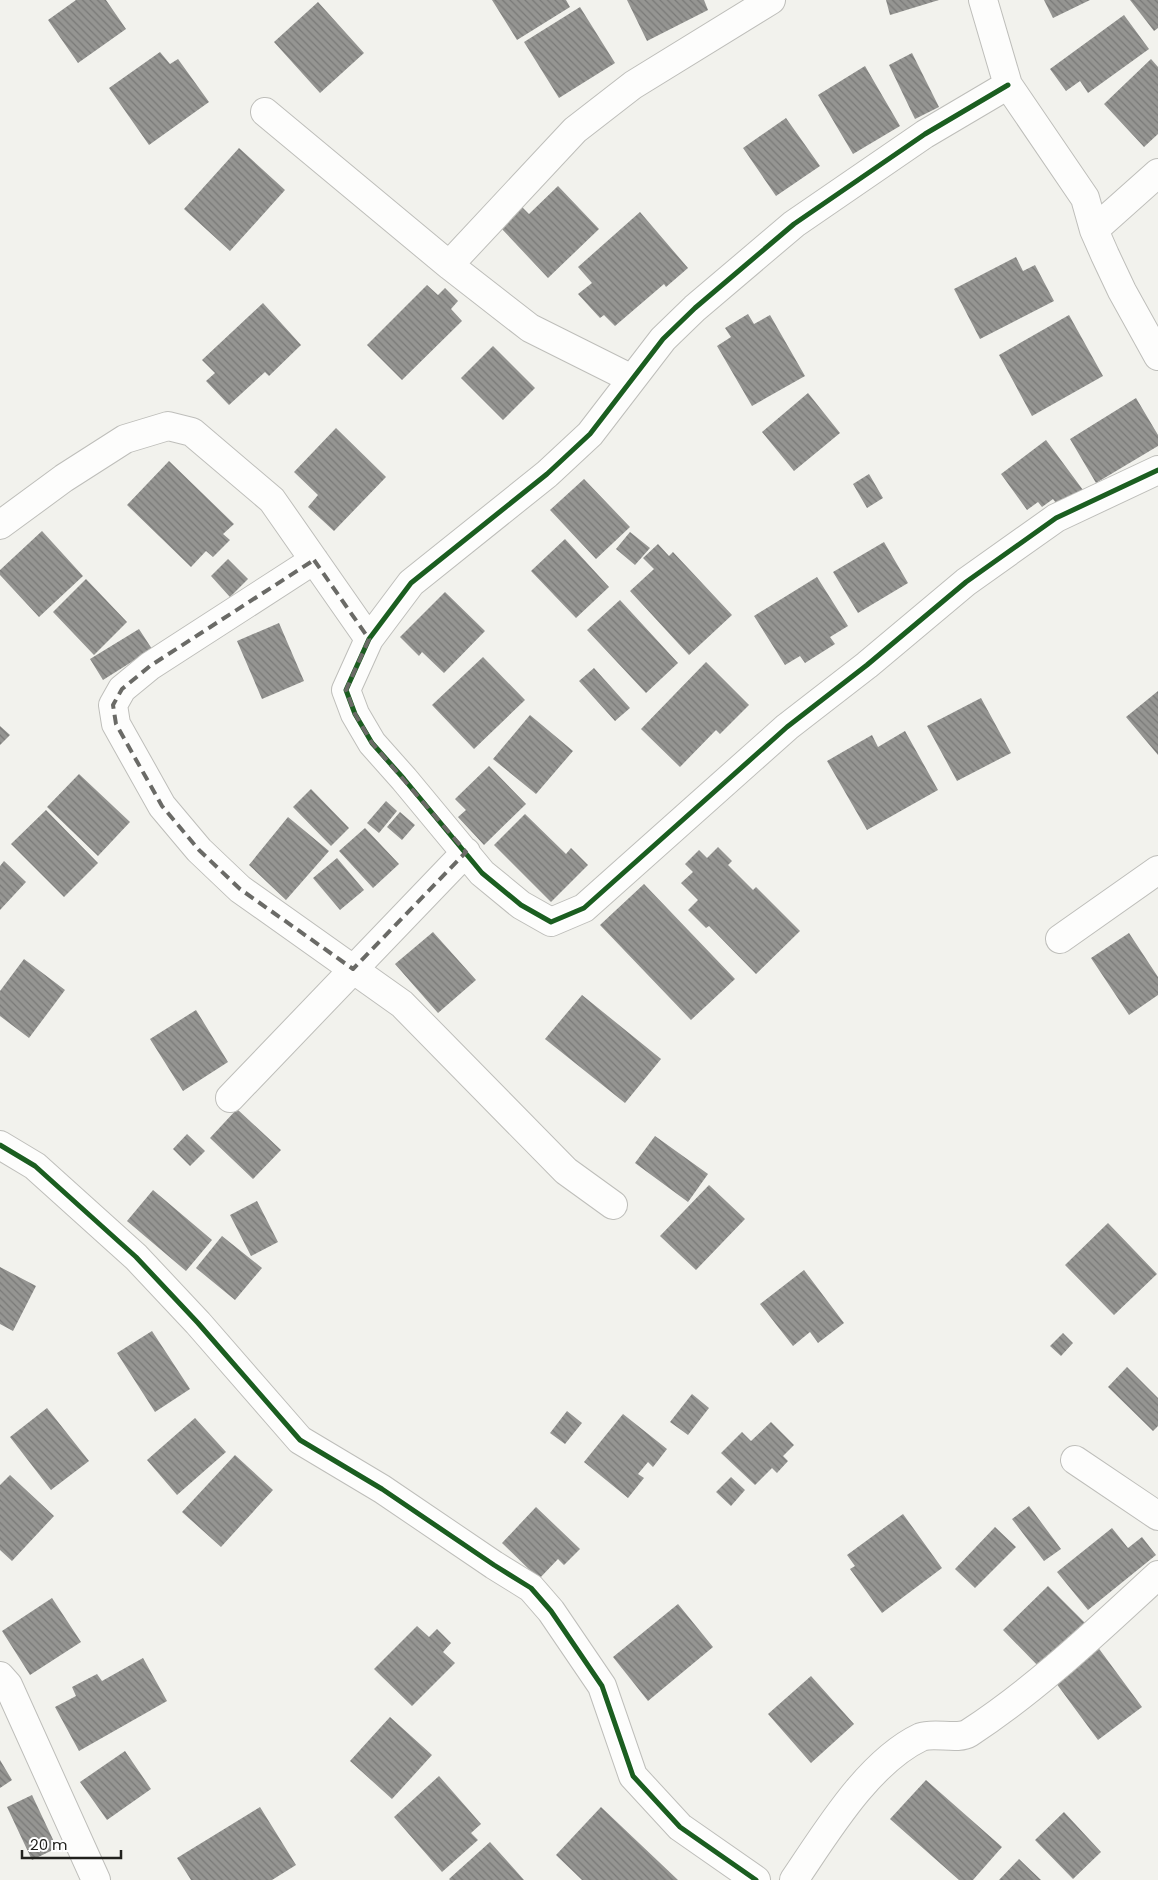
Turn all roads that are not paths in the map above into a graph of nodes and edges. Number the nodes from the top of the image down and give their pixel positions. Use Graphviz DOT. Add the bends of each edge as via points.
graph roads {
  1 [pos="771,0"];
  2 [pos="983,0"];
  3 [pos="1008,85"];
  4 [pos="265,112"];
  5 [pos="1158,173"];
  6 [pos="1094,230"];
  7 [pos="449,264"];
  8 [pos="1158,356"];
  9 [pos="632,379"];
  10 [pos="1158,470"];
  11 [pos="0,525"];
  12 [pos="314,560"];
  13 [pos="369,639"];
  14 [pos="466,852"];
  15 [pos="1158,870"];
  16 [pos="1060,939"];
  17 [pos="353,969"];
  18 [pos="230,1098"];
  19 [pos="0,1145"];
  20 [pos="613,1205"];
  21 [pos="1075,1460"];
  22 [pos="1158,1516"];
  23 [pos="1158,1574"];
  24 [pos="0,1676"];
  25 [pos="96,1880"];
  26 [pos="756,1880"];
  27 [pos="794,1880"];
  1 -- 7 [label="street" via="633,85 575,130"];
  2 -- 3 [label="street"];
  3 -- 6 [label="street" via="1085,198"];
  3 -- 9 [label="street" via="924,134 794,224 694,308"];
  4 -- 7 [label="street"];
  5 -- 6 [label="street"];
  6 -- 8 [label="street"];
  7 -- 9 [label="street" via="530,328"];
  9 -- 13 [label="street" via="590,434 547,474 411,583"];
  10 -- 14 [label="street" via="1056,518 966,582 787,727 584,908 551,922 521,905 482,873"];
  11 -- 12 [label="street" via="125,439 168,426 192,432 272,500"];
  12 -- 13 [label="street"];
  12 -- 17 [label="street" via="150,666 122,689 113,705 116,724 162,806 199,850 240,889"];
  13 -- 14 [label="street" via="346,690 355,714 372,744"];
  14 -- 17 [label="street"];
  15 -- 16 [label="street"];
  17 -- 18 [label="street"];
  17 -- 20 [label="street" via="402,1004 566,1171"];
  19 -- 26 [label="street" via="35,1166 136,1257 300,1440 382,1488 530,1588 551,1611 602,1686 633,1776 680,1827"];
  21 -- 22 [label="street"];
  23 -- 27 [label="street" via="1060,1664 967,1734 922,1736 887,1759 842,1809"];
  24 -- 25 [label="street" via="8,1685"];
}
